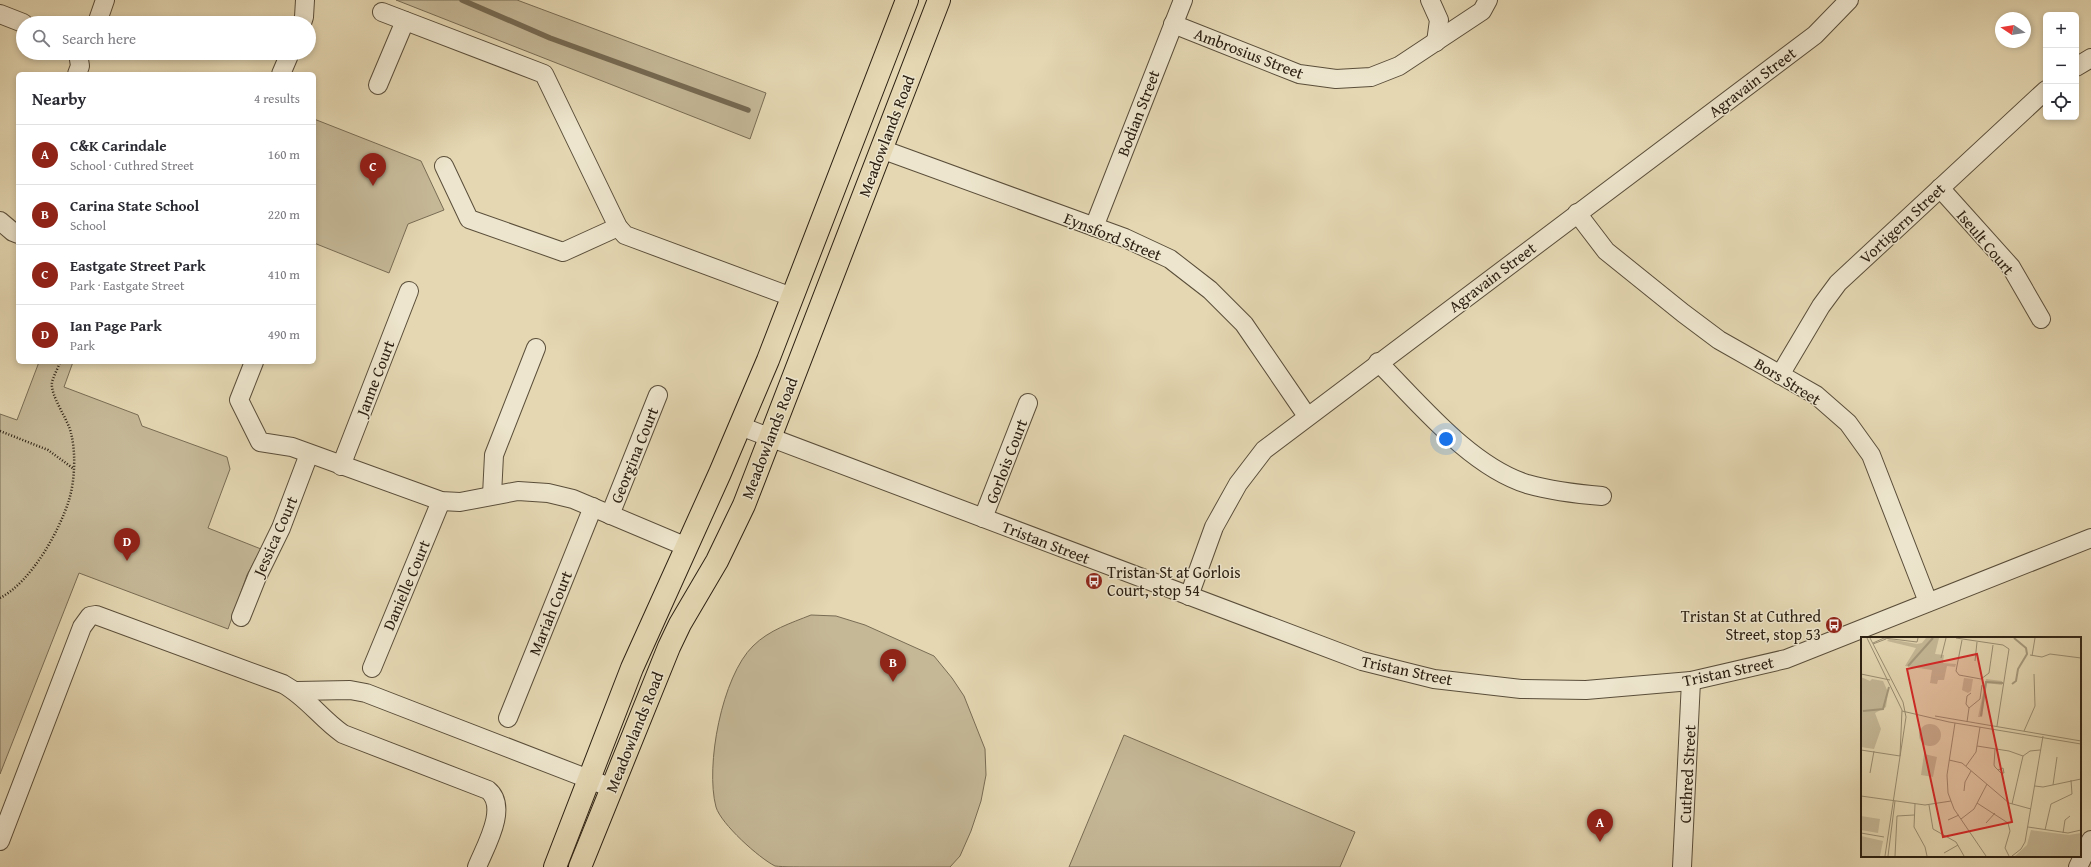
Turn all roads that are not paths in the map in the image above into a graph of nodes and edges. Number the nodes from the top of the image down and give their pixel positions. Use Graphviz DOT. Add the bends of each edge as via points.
graph roads {
  1 [pos="105,0"];
  2 [pos="305,0"];
  3 [pos="907,0"];
  4 [pos="939,0"];
  5 [pos="1183,0"];
  6 [pos="1430,0"];
  7 [pos="1488,0"];
  8 [pos="1849,0"];
  9 [pos="382,12"];
  10 [pos="0,14"];
  11 [pos="99,16"];
  12 [pos="304,16"];
  13 [pos="16,20"];
  14 [pos="405,21"];
  15 [pos="1173,24"];
  16 [pos="1436,42"];
  17 [pos="2091,58"];
  18 [pos="79,60"];
  19 [pos="287,60"];
  20 [pos="2079,65"];
  21 [pos="78,72"];
  22 [pos="282,72"];
  23 [pos="378,85"];
  24 [pos="2043,93"];
  25 [pos="881,149"];
  26 [pos="444,166"];
  27 [pos="1940,188"];
  28 [pos="1577,213"];
  29 [pos="0,221"];
  30 [pos="618,227"];
  31 [pos="1094,227"];
  32 [pos="16,233"];
  33 [pos="409,291"];
  34 [pos="792,297"];
  35 [pos="2041,319"];
  36 [pos="536,348"];
  37 [pos="1378,362"];
  38 [pos="253,364"];
  39 [pos="1780,375"];
  40 [pos="658,395"];
  41 [pos="1028,403"];
  42 [pos="1307,416"];
  43 [pos="740,426"];
  44 [pos="769,437"];
  45 [pos="309,454"];
  46 [pos="341,466"];
  47 [pos="492,495"];
  48 [pos="1602,496"];
  49 [pos="441,501"];
  50 [pos="593,507"];
  51 [pos="610,514"];
  52 [pos="983,518"];
  53 [pos="2091,538"];
  54 [pos="687,547"];
  55 [pos="1189,596"];
  56 [pos="1928,602"];
  57 [pos="241,618"];
  58 [pos="1875,631"];
  59 [pos="372,668"];
  60 [pos="1691,681"];
  61 [pos="297,691"];
  62 [pos="508,718"];
  63 [pos="588,779"];
  64 [pos="612,788"];
  65 [pos="2091,840"];
  66 [pos="0,841"];
  67 [pos="477,867"];
  68 [pos="555,867"];
  69 [pos="580,867"];
  70 [pos="1682,867"];
  71 [pos="2078,867"];
  1 -- 11 [label="street"];
  2 -- 12 [label="street"];
  3 -- 34 [label="main road, Meadowlands Road"];
  4 -- 25 [label="main road, Meadowlands Road"];
  5 -- 15 [label="street, Bodian Street"];
  6 -- 16 [label="street" via="1439,20"];
  7 -- 16 [label="street, Ambrosius Street" via="1482,11"];
  8 -- 28 [label="street, Agravain Street" via="1815,35"];
  9 -- 14 [label="street"];
  10 -- 13 [label="street"];
  14 -- 23 [label="street"];
  14 -- 30 [label="street" via="544,74"];
  15 -- 16 [label="street, Ambrosius Street" via="1299,74 1336,79 1371,77 1400,66"];
  15 -- 31 [label="street, Bodian Street"];
  17 -- 20 [label="street"];
  18 -- 21 [label="street"];
  19 -- 22 [label="street"];
  24 -- 27 [label="street, Vortigern Street"];
  25 -- 31 [label="street, Eynsford Street"];
  25 -- 44 [label="main road, Meadowlands Road"];
  26 -- 30 [label="street" via="469,219 563,252"];
  27 -- 35 [label="street, Iseult Court" via="2011,267"];
  27 -- 39 [label="street, Vortigern Street" via="1838,282 1820,306"];
  28 -- 37 [label="street, Agravain Street"];
  28 -- 39 [label="street, Bors Street" via="1606,251 1645,284 1719,340"];
  29 -- 32 [label="street"];
  30 -- 34 [label="street" via="625,236"];
  31 -- 42 [label="street, Eynsford Street" via="1170,259 1210,290 1244,324"];
  33 -- 46 [label="street, Janne Court"];
  34 -- 43 [label="main road, Meadowlands Road"];
  36 -- 47 [label="street" via="494,455"];
  37 -- 42 [label="street, Agravain Street"];
  37 -- 48 [label="street" via="1463,448 1491,467 1526,484 1566,493"];
  38 -- 45 [label="street" via="239,400 260,442 292,447"];
  39 -- 56 [label="street, Bors Street" via="1816,395 1848,423 1871,455"];
  40 -- 51 [label="street, Georgina Court"];
  41 -- 52 [label="street, Gorlois Court"];
  42 -- 55 [label="street, Agravain Street" via="1264,450 1238,484 1214,527"];
  43 -- 44 [label="street, Tristan Street"];
  43 -- 54 [label="main road, Meadowlands Road"];
  44 -- 52 [label="street, Tristan Street"];
  44 -- 64 [label="main road, Meadowlands Road" via="729,538 669,647"];
  45 -- 46 [label="street"];
  45 -- 57 [label="street, Jessica Court" via="281,528 257,577"];
  46 -- 49 [label="street"];
  47 -- 49 [label="street" via="460,502"];
  47 -- 50 [label="street" via="518,491 548,493"];
  49 -- 59 [label="street, Danielle Court"];
  50 -- 51 [label="street"];
  50 -- 62 [label="street, Mariah Court"];
  51 -- 54 [label="street"];
  52 -- 55 [label="street, Tristan Street"];
  53 -- 56 [label="street, Tristan Street"];
  54 -- 63 [label="main road, Meadowlands Road" via="632,668"];
  55 -- 60 [label="street, Tristan Street" via="1362,661 1434,679 1521,689 1586,690"];
  56 -- 58 [label="street, Tristan Street"];
  58 -- 60 [label="street, Tristan Street" via="1786,659"];
  60 -- 70 [label="street, Cuthred Street"];
  61 -- 63 [label="street" via="350,690 366,694"];
  61 -- 66 [label="street" via="270,678 101,616 90,616 82,627"];
  61 -- 67 [label="street" via="328,723 343,734 493,794 497,801 497,817"];
  63 -- 64 [label="street"];
  63 -- 68 [label="main road, Meadowlands Road"];
  64 -- 69 [label="main road, Meadowlands Road"];
  65 -- 71 [label="street"];
}
